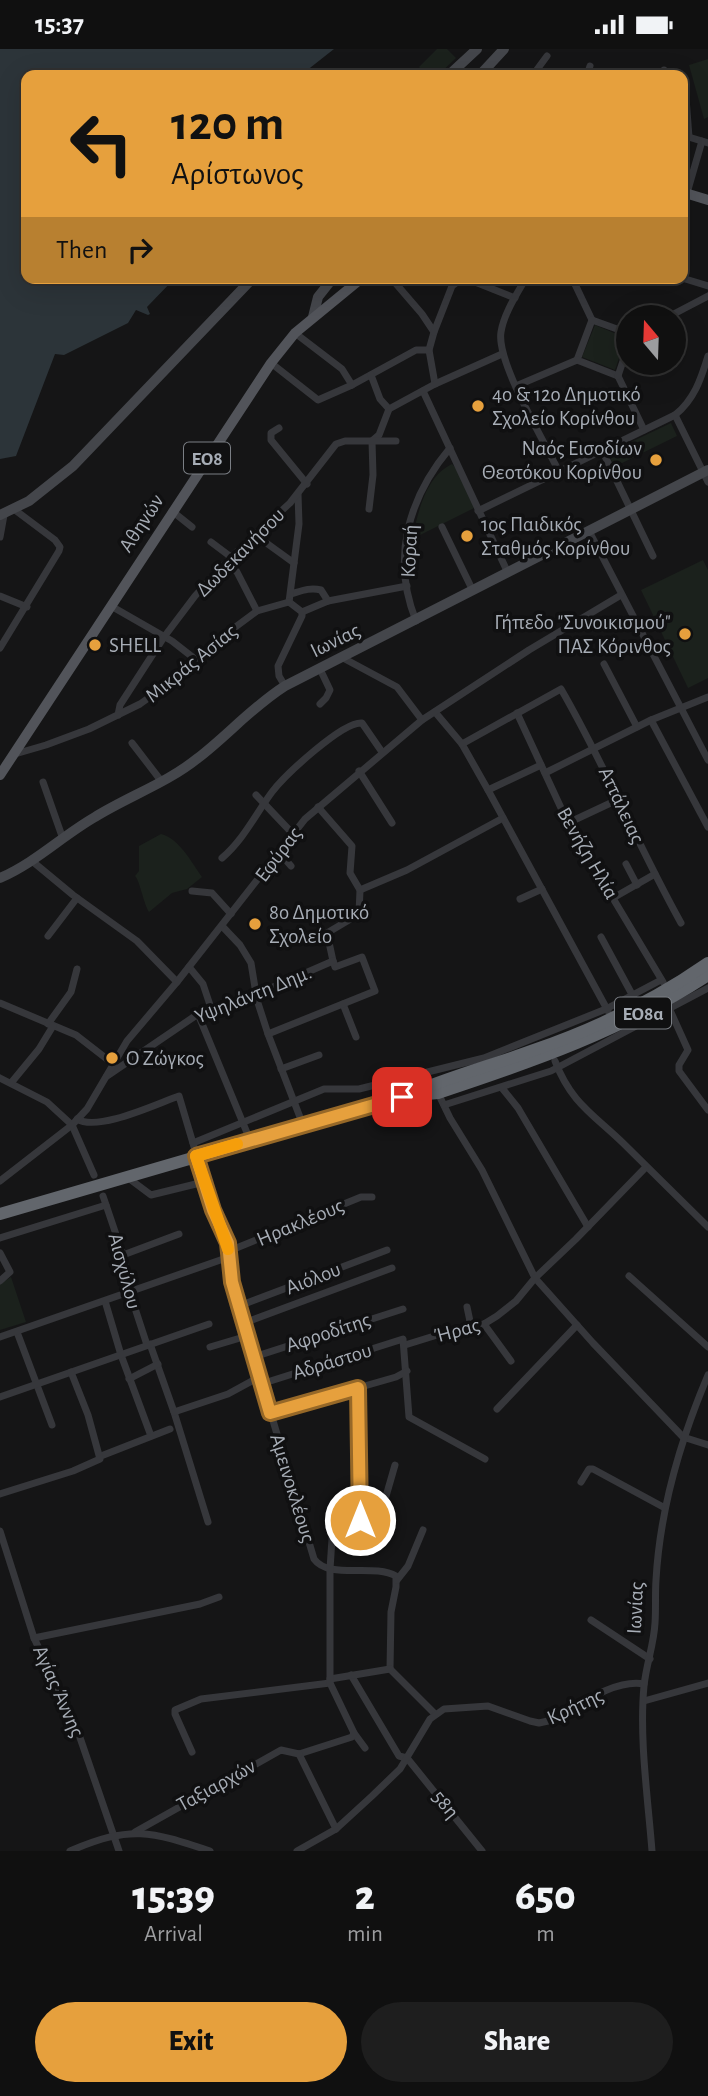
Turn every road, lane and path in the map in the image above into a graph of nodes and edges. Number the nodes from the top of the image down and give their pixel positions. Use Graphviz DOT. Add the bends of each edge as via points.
graph roads {
  1 [pos="477,49"];
  2 [pos="504,49"];
  3 [pos="547,57"];
  4 [pos="590,66"];
  5 [pos="454,70"];
  6 [pos="485,70"];
  7 [pos="537,70"];
  8 [pos="589,70"];
  9 [pos="688,137"];
  10 [pos="705,142"];
  11 [pos="688,184"];
  12 [pos="688,193"];
  13 [pos="708,200"];
  14 [pos="688,280"];
  15 [pos="247,284"];
  16 [pos="328,284"];
  17 [pos="354,284"];
  18 [pos="396,284"];
  19 [pos="455,284"];
  20 [pos="479,284"];
  21 [pos="523,284"];
  22 [pos="575,284"];
  23 [pos="708,286"];
  24 [pos="708,296"];
  25 [pos="515,298"];
  26 [pos="686,308"];
  27 [pos="313,317"];
  28 [pos="592,320"];
  29 [pos="616,329"];
  30 [pos="433,332"];
  31 [pos="295,333"];
  32 [pos="429,350"];
  33 [pos="502,354"];
  34 [pos="708,356"];
  35 [pos="577,360"];
  36 [pos="271,363"];
  37 [pos="706,374"];
  38 [pos="371,375"];
  39 [pos="618,376"];
  40 [pos="435,384"];
  41 [pos="352,385"];
  42 [pos="516,386"];
  43 [pos="423,391"];
  44 [pos="389,409"];
  45 [pos="675,415"];
  46 [pos="279,428"];
  47 [pos="644,430"];
  48 [pos="396,440"];
  49 [pos="372,441"];
  50 [pos="450,448"];
  51 [pos="602,450"];
  52 [pos="558,470"];
  53 [pos="706,475"];
  54 [pos="307,484"];
  55 [pos="298,494"];
  56 [pos="369,509"];
  57 [pos="15,510"];
  58 [pos="629,510"];
  59 [pos="172,511"];
  60 [pos="478,511"];
  61 [pos="2,515"];
  62 [pos="192,527"];
  63 [pos="442,527"];
  64 [pos="589,531"];
  65 [pos="254,534"];
  66 [pos="0,537"];
  67 [pos="211,542"];
  68 [pos="653,556"];
  69 [pos="229,560"];
  70 [pos="294,563"];
  71 [pos="508,573"];
  72 [pos="407,586"];
  73 [pos="473,590"];
  74 [pos="621,594"];
  75 [pos="0,596"];
  76 [pos="290,598"];
  77 [pos="327,601"];
  78 [pos="111,606"];
  79 [pos="27,607"];
  80 [pos="257,611"];
  81 [pos="302,612"];
  82 [pos="416,621"];
  83 [pos="164,637"];
  84 [pos="0,648"];
  85 [pos="343,658"];
  86 [pos="195,660"];
  87 [pos="604,664"];
  88 [pos="320,669"];
  89 [pos="285,686"];
  90 [pos="708,697"];
  91 [pos="320,704"];
  92 [pos="680,709"];
  93 [pos="435,712"];
  94 [pos="517,713"];
  95 [pos="118,715"];
  96 [pos="422,720"];
  97 [pos="651,720"];
  98 [pos="637,727"];
  99 [pos="132,743"];
  100 [pos="462,744"];
  101 [pos="595,748"];
  102 [pos="382,752"];
  103 [pos="13,754"];
  104 [pos="708,760"];
  105 [pos="541,765"];
  106 [pos="359,771"];
  107 [pos="545,773"];
  108 [pos="0,775"];
  109 [pos="43,782"];
  110 [pos="162,782"];
  111 [pos="488,790"];
  112 [pos="256,795"];
  113 [pos="617,800"];
  114 [pos="265,804"];
  115 [pos="318,807"];
  116 [pos="705,815"];
  117 [pos="503,818"];
  118 [pos="392,823"];
  119 [pos="568,823"];
  120 [pos="708,827"];
  121 [pos="293,834"];
  122 [pos="63,839"];
  123 [pos="279,852"];
  124 [pos="222,858"];
  125 [pos="32,861"];
  126 [pos="626,864"];
  127 [pos="291,866"];
  128 [pos="655,874"];
  129 [pos="0,878"];
  130 [pos="637,885"];
  131 [pos="542,889"];
  132 [pos="360,890"];
  133 [pos="192,891"];
  134 [pos="77,898"];
  135 [pos="613,898"];
  136 [pos="520,899"];
  137 [pos="231,914"];
  138 [pos="681,923"];
  139 [pos="222,926"];
  140 [pos="48,936"];
  141 [pos="601,937"];
  142 [pos="332,961"];
  143 [pos="708,963"];
  144 [pos="189,967"];
  145 [pos="77,969"];
  146 [pos="708,975"];
  147 [pos="177,982"];
  148 [pos="708,988"];
  149 [pos="257,994"];
  150 [pos="666,995"];
  151 [pos="635,1000"];
  152 [pos="0,1003"];
  153 [pos="343,1004"];
  154 [pos="211,1008"];
  155 [pos="198,1014"];
  156 [pos="614,1022"];
  157 [pos="50,1025"];
  158 [pos="268,1034"];
  159 [pos="356,1037"];
  160 [pos="319,1055"];
  161 [pos="485,1062"];
  162 [pos="113,1063"];
  163 [pos="556,1064"];
  164 [pos="281,1069"];
  165 [pos="106,1076"];
  166 [pos="0,1077"];
  167 [pos="11,1083"];
  168 [pos="367,1087"];
  169 [pos="502,1088"];
  170 [pos="438,1093"];
  171 [pos="402,1097"];
  172 [pos="294,1101"];
  173 [pos="372,1105"];
  174 [pos="444,1105"];
  175 [pos="708,1110"];
  176 [pos="243,1121"];
  177 [pos="75,1122"];
  178 [pos="303,1125"];
  179 [pos="250,1140"];
  180 [pos="192,1143"];
  181 [pos="196,1156"];
  182 [pos="645,1168"];
  183 [pos="127,1177"];
  184 [pos="0,1181"];
  185 [pos="92,1181"];
  186 [pos="204,1182"];
  187 [pos="372,1197"];
  188 [pos="0,1214"];
  189 [pos="588,1227"];
  190 [pos="708,1227"];
  191 [pos="179,1234"];
  192 [pos="0,1238"];
  193 [pos="387,1250"];
  194 [pos="0,1253"];
  195 [pos="229,1254"];
  196 [pos="123,1255"];
  197 [pos="392,1268"];
  198 [pos="629,1276"];
  199 [pos="535,1278"];
  200 [pos="0,1280"];
  201 [pos="130,1293"];
  202 [pos="105,1301"];
  203 [pos="239,1306"];
  204 [pos="467,1307"];
  205 [pos="403,1309"];
  206 [pos="244,1323"];
  207 [pos="209,1324"];
  208 [pos="484,1324"];
  209 [pos="577,1325"];
  210 [pos="471,1326"];
  211 [pos="16,1332"];
  212 [pos="247,1336"];
  213 [pos="0,1337"];
  214 [pos="404,1342"];
  215 [pos="149,1345"];
  216 [pos="210,1347"];
  217 [pos="708,1347"];
  218 [pos="121,1355"];
  219 [pos="254,1357"];
  220 [pos="511,1361"];
  221 [pos="158,1364"];
  222 [pos="407,1371"];
  223 [pos="71,1372"];
  224 [pos="708,1375"];
  225 [pos="129,1379"];
  226 [pos="260,1380"];
  227 [pos="36,1384"];
  228 [pos="358,1388"];
  229 [pos="705,1390"];
  230 [pos="0,1397"];
  231 [pos="497,1409"];
  232 [pos="174,1412"];
  233 [pos="270,1413"];
  234 [pos="52,1425"];
  235 [pos="170,1429"];
  236 [pos="150,1436"];
  237 [pos="682,1437"];
  238 [pos="708,1445"];
  239 [pos="101,1456"];
  240 [pos="485,1459"];
  241 [pos="395,1465"];
  242 [pos="581,1482"];
  243 [pos="0,1494"];
  244 [pos="334,1509"];
  245 [pos="665,1509"];
  246 [pos="360,1520"];
  247 [pos="208,1522"];
  248 [pos="334,1523"];
  249 [pos="423,1530"];
  250 [pos="0,1531"];
  251 [pos="330,1569"];
  252 [pos="397,1580"];
  253 [pos="219,1597"];
  254 [pos="591,1620"];
  255 [pos="34,1637"];
  256 [pos="650,1659"];
  257 [pos="390,1669"];
  258 [pos="351,1675"];
  259 [pos="330,1681"];
  260 [pos="708,1683"];
  261 [pos="644,1684"];
  262 [pos="644,1701"];
  263 [pos="435,1714"];
  264 [pos="354,1733"];
  265 [pos="365,1748"];
  266 [pos="192,1752"];
  267 [pos="299,1754"];
  268 [pos="407,1758"];
  269 [pos="336,1829"];
  270 [pos="135,1832"];
  271 [pos="115,1836"];
  272 [pos="70,1851"];
  273 [pos="119,1851"];
  274 [pos="211,1851"];
  275 [pos="297,1851"];
  276 [pos="482,1851"];
  277 [pos="652,1851"];
  1 -- 5 [label="street"];
  2 -- 6 [label="street"];
  3 -- 7 [label="street"];
  4 -- 8 [label="street"];
  9 -- 10 [label="street"];
  10 -- 11 [label="street"];
  12 -- 13 [label="main road"];
  14 -- 23 [label="street"];
  15 -- 57 [label="street" via="80,460"];
  16 -- 27 [label="street" via="318,297"];
  17 -- 27 [label="main road, Αθηνών / ΕΟ8"];
  18 -- 30 [label="street"];
  19 -- 30 [label="street"];
  20 -- 25 [label="street"];
  21 -- 25 [label="street"];
  22 -- 28 [label="street"];
  24 -- 26 [label="street"];
  25 -- 33 [label="street" via="502,326"];
  27 -- 31 [label="main road, Αθηνών / ΕΟ8"];
  28 -- 29 [label="street"];
  28 -- 35 [label="street"];
  30 -- 32 [label="street"];
  31 -- 36 [label="main road, Αθηνών / ΕΟ8"];
  31 -- 41 [label="street" via="342,369"];
  32 -- 38 [label="street" via="416,350"];
  32 -- 40 [label="street"];
  33 -- 40 [label="street"];
  33 -- 42 [label="street"];
  34 -- 37 [label="street"];
  35 -- 39 [label="street"];
  35 -- 42 [label="street"];
  36 -- 41 [label="street" via="318,400"];
  36 -- 59 [label="main road, Αθηνών / ΕΟ8"];
  37 -- 45 [label="street"];
  38 -- 41 [label="street"];
  38 -- 44 [label="street"];
  39 -- 47 [label="street"];
  40 -- 43 [label="street"];
  42 -- 52 [label="street"];
  43 -- 44 [label="street"];
  43 -- 50 [label="street"];
  44 -- 49 [label="street"];
  45 -- 47 [label="street"];
  45 -- 53 [label="street"];
  46 -- 54 [label="street" via="271,433 271,440"];
  47 -- 51 [label="street"];
  48 -- 49 [label="street, Δωδεκανήσου"];
  49 -- 54 [label="street, Δωδεκανήσου" via="340,442"];
  49 -- 56 [label="street"];
  50 -- 60 [label="street"];
  50 -- 72 [label="street, Κοραή" via="432,470 411,514 405,551"];
  51 -- 52 [label="street"];
  51 -- 58 [label="street"];
  52 -- 60 [label="street"];
  53 -- 58 [label="street, Ιωνίας"];
  54 -- 55 [label="street, Δωδεκανήσου"];
  55 -- 65 [label="street, Δωδεκανήσου"];
  55 -- 70 [label="street"];
  57 -- 61 [label="street"];
  57 -- 79 [label="street" via="60,547"];
  58 -- 64 [label="street, Ιωνίας"];
  58 -- 68 [label="street"];
  59 -- 62 [label="street"];
  59 -- 78 [label="main road, Αθηνών / ΕΟ8"];
  60 -- 71 [label="street"];
  61 -- 66 [label="street"];
  63 -- 73 [label="street"];
  64 -- 71 [label="street, Ιωνίας"];
  64 -- 74 [label="street"];
  65 -- 69 [label="street, Δωδεκανήσου"];
  65 -- 70 [label="street"];
  67 -- 69 [label="street"];
  69 -- 80 [label="street"];
  69 -- 83 [label="street, Δωδεκανήσου"];
  70 -- 76 [label="street"];
  71 -- 73 [label="street, Ιωνίας"];
  72 -- 77 [label="street"];
  72 -- 82 [label="street, Κοραή"];
  73 -- 82 [label="street, Ιωνίας"];
  74 -- 92 [label="street"];
  74 -- 93 [label="street, Εφύρας"];
  75 -- 79 [label="street"];
  76 -- 77 [label="street, Μικράς Ασίας" via="312,588 321,590"];
  76 -- 80 [label="street, Μικράς Ασίας"];
  76 -- 81 [label="street"];
  77 -- 81 [label="street"];
  78 -- 83 [label="street"];
  78 -- 103 [label="main road, Αθηνών / ΕΟ8"];
  79 -- 84 [label="street"];
  80 -- 86 [label="street, Μικράς Ασίας"];
  81 -- 89 [label="street" via="278,666"];
  82 -- 85 [label="street, Ιωνίας"];
  83 -- 86 [label="street"];
  83 -- 95 [label="street, Δωδεκανήσου"];
  85 -- 88 [label="street, Ιωνίας"];
  85 -- 96 [label="street" via="397,687"];
  86 -- 95 [label="street, Μικράς Ασίας" via="141,704"];
  87 -- 98 [label="street"];
  88 -- 89 [label="street, Ιωνίας"];
  88 -- 91 [label="street" via="330,690"];
  89 -- 110 [label="street, Ιωνίας" via="260,702 195,761"];
  90 -- 92 [label="street"];
  92 -- 97 [label="street"];
  92 -- 104 [label="street"];
  93 -- 96 [label="street, Εφύρας"];
  93 -- 100 [label="street"];
  94 -- 100 [label="street"];
  94 -- 101 [label="street, Αττάλειας" via="561,689"];
  94 -- 105 [label="street, Βενήζη Ηλία"];
  95 -- 103 [label="street, Μικράς Ασίας"];
  96 -- 102 [label="street, Εφύρας"];
  97 -- 98 [label="street"];
  97 -- 116 [label="street"];
  98 -- 101 [label="street"];
  99 -- 110 [label="street"];
  100 -- 111 [label="street"];
  101 -- 107 [label="street"];
  101 -- 113 [label="street, Αττάλειας"];
  102 -- 106 [label="street, Εφύρας"];
  102 -- 114 [label="street" via="362,723 350,724 291,772"];
  103 -- 108 [label="main road, Αθηνών / ΕΟ8"];
  105 -- 107 [label="street, Βενήζη Ηλία"];
  105 -- 111 [label="street"];
  106 -- 115 [label="street, Εφύρας"];
  106 -- 118 [label="street"];
  107 -- 119 [label="street, Βενήζη Ηλία"];
  109 -- 122 [label="street"];
  110 -- 122 [label="street, Ιωνίας" via="92,818"];
  111 -- 117 [label="street"];
  112 -- 114 [label="street"];
  113 -- 119 [label="street"];
  113 -- 128 [label="street, Αττάλειας"];
  114 -- 121 [label="street"];
  114 -- 124 [label="street"];
  115 -- 121 [label="street, Εφύρας"];
  115 -- 132 [label="street" via="352,846 350,873"];
  116 -- 120 [label="street"];
  117 -- 131 [label="street"];
  117 -- 132 [label="street"];
  119 -- 135 [label="street, Βενήζη Ηλία"];
  121 -- 123 [label="street, Εφύρας"];
  122 -- 125 [label="street, Ιωνίας"];
  123 -- 127 [label="street"];
  123 -- 137 [label="street, Εφύρας"];
  125 -- 129 [label="street, Ιωνίας"];
  125 -- 134 [label="street"];
  126 -- 130 [label="street"];
  128 -- 130 [label="street"];
  128 -- 138 [label="street, Αττάλειας"];
  130 -- 135 [label="street"];
  131 -- 136 [label="street"];
  131 -- 156 [label="street"];
  132 -- 142 [label="street" via="359,914 327,933"];
  133 -- 137 [label="street" via="212,893"];
  134 -- 140 [label="street"];
  134 -- 147 [label="street" via="136,941"];
  135 -- 150 [label="street, Βενήζη Ηλία"];
  137 -- 139 [label="street, Εφύρας"];
  139 -- 144 [label="street, Εφύρας"];
  139 -- 149 [label="street" via="251,963"];
  141 -- 151 [label="street"];
  142 -- 149 [label="street, Υψηλάντη Δημ."];
  142 -- 153 [label="street, Υψηλάντη Δημ." via="335,967 362,957 375,991"];
  143 -- 150 [label="highway, ΕΟ8α"];
  144 -- 147 [label="street, Εφύρας"];
  144 -- 154 [label="street" via="203,984"];
  145 -- 157 [label="street" via="71,992"];
  146 -- 150 [label="highway, ΕΟ8α"];
  147 -- 162 [label="street, Εφύρας"];
  148 -- 150 [label="street"];
  149 -- 154 [label="street, Υψηλάντη Δημ."];
  149 -- 158 [label="street"];
  150 -- 151 [label="highway, ΕΟ8α"];
  150 -- 156 [label="highway, ΕΟ8α"];
  150 -- 175 [label="street, Βενήζη Ηλία" via="688,1050 679,1071"];
  151 -- 156 [label="highway, ΕΟ8α"];
  152 -- 157 [label="street"];
  153 -- 158 [label="street"];
  153 -- 159 [label="street"];
  154 -- 155 [label="street, Υψηλάντη Δημ."];
  155 -- 165 [label="street, Υψηλάντη Δημ."];
  155 -- 176 [label="street"];
  156 -- 161 [label="highway, ΕΟ8α"];
  156 -- 161 [label="street" via="546,1035"];
  156 -- 163 [label="street"];
  156 -- 170 [label="highway, ΕΟ8α" via="539,1059"];
  157 -- 162 [label="street" via="76,1035"];
  157 -- 167 [label="street" via="39,1049"];
  158 -- 164 [label="street"];
  160 -- 164 [label="street"];
  161 -- 168 [label="street"];
  161 -- 171 [label="highway, ΕΟ8α"];
  162 -- 165 [label="street, Εφύρας"];
  163 -- 169 [label="street"];
  163 -- 182 [label="street" via="574,1098"];
  164 -- 172 [label="street"];
  165 -- 177 [label="street, Εφύρας"];
  166 -- 167 [label="street"];
  167 -- 177 [label="street"];
  168 -- 172 [label="street" via="324,1089"];
  168 -- 173 [label="street"];
  169 -- 174 [label="street"];
  169 -- 189 [label="street"];
  170 -- 171 [label="highway, ΕΟ8α"];
  170 -- 174 [label="street"];
  171 -- 173 [label="highway, ΕΟ8α"];
  172 -- 176 [label="street"];
  172 -- 178 [label="street"];
  173 -- 178 [label="highway, ΕΟ8α"];
  174 -- 199 [label="street"];
  176 -- 179 [label="street"];
  176 -- 180 [label="street"];
  177 -- 180 [label="street, Αμεινοκλέους" via="104,1122 179,1096"];
  177 -- 184 [label="street, Εφύρας"];
  177 -- 185 [label="street"];
  178 -- 179 [label="highway, ΕΟ8α"];
  179 -- 181 [label="highway, ΕΟ8α"];
  180 -- 181 [label="street, Αμεινοκλέους"];
  181 -- 183 [label="highway, ΕΟ8α"];
  181 -- 186 [label="street, Αμεινοκλέους"];
  182 -- 189 [label="street, Ήρας"];
  182 -- 190 [label="street"];
  183 -- 185 [label="highway, ΕΟ8α"];
  183 -- 186 [label="street" via="151,1195"];
  185 -- 188 [label="highway, ΕΟ8α"];
  186 -- 195 [label="street, Αμεινοκλέους"];
  187 -- 195 [label="street, Ηρακλέους" via="361,1197"];
  189 -- 199 [label="street, Ήρας"];
  191 -- 196 [label="street"];
  192 -- 196 [label="street, Αισχύλου" via="104,1200"];
  193 -- 203 [label="street, Αιόλου"];
  194 -- 200 [label="street" via="10,1272"];
  195 -- 201 [label="street, Ηρακλέους"];
  195 -- 203 [label="street, Αμεινοκλέους"];
  196 -- 201 [label="street, Αισχύλου"];
  197 -- 206 [label="street"];
  198 -- 217 [label="street"];
  199 -- 208 [label="street, Ήρας" via="516,1301"];
  199 -- 209 [label="street"];
  201 -- 202 [label="street, Ηρακλέους"];
  201 -- 215 [label="street, Αισχύλου"];
  202 -- 211 [label="street, Ηρακλέους"];
  202 -- 218 [label="street"];
  203 -- 206 [label="street, Αμεινοκλέους"];
  204 -- 210 [label="street"];
  205 -- 219 [label="street, Αφροδίτης"];
  206 -- 212 [label="street, Αμεινοκλέους"];
  207 -- 215 [label="street"];
  208 -- 210 [label="street, Ήρας"];
  208 -- 220 [label="street"];
  209 -- 231 [label="street"];
  209 -- 237 [label="street"];
  210 -- 214 [label="street, Ήρας"];
  211 -- 213 [label="street, Ηρακλέους"];
  211 -- 227 [label="street"];
  212 -- 216 [label="street"];
  212 -- 219 [label="street, Αμεινοκλέους"];
  214 -- 222 [label="street"];
  214 -- 226 [label="street, Αδράστου"];
  215 -- 218 [label="street"];
  215 -- 221 [label="street, Αισχύλου"];
  218 -- 223 [label="street"];
  218 -- 225 [label="street"];
  219 -- 226 [label="street, Αμεινοκλέους"];
  221 -- 225 [label="street"];
  221 -- 232 [label="street, Αισχύλου"];
  222 -- 228 [label="street"];
  222 -- 240 [label="street" via="409,1417"];
  223 -- 227 [label="street"];
  223 -- 239 [label="street"];
  224 -- 229 [label="street, Ιωνίας"];
  225 -- 236 [label="street"];
  226 -- 232 [label="street, Αδράστου"];
  226 -- 233 [label="street, Αμεινοκλέους"];
  227 -- 230 [label="street"];
  227 -- 234 [label="street"];
  228 -- 233 [label="street"];
  228 -- 246 [label="street"];
  229 -- 237 [label="street, Ιωνίας"];
  232 -- 247 [label="street, Αισχύλου"];
  233 -- 251 [label="street, Αμεινοκλέους" via="314,1559"];
  235 -- 236 [label="street"];
  236 -- 239 [label="street"];
  237 -- 238 [label="street"];
  237 -- 245 [label="street, Ιωνίας"];
  239 -- 243 [label="street" via="73,1471"];
  241 -- 246 [label="street" via="380,1517"];
  242 -- 245 [label="street" via="593,1469"];
  244 -- 248 [label="street"];
  245 -- 256 [label="street, Ιωνίας"];
  246 -- 248 [label="street"];
  248 -- 251 [label="street"];
  249 -- 252 [label="street"];
  250 -- 255 [label="street, Αγίας Άννης"];
  251 -- 252 [label="street" via="392,1573"];
  251 -- 259 [label="street"];
  252 -- 257 [label="street"];
  253 -- 255 [label="street"];
  254 -- 256 [label="street"];
  255 -- 271 [label="street, Αγίας Άννης" via="76,1726"];
  256 -- 261 [label="street, Ιωνίας"];
  257 -- 258 [label="street"];
  257 -- 263 [label="street"];
  258 -- 259 [label="street"];
  258 -- 268 [label="street, 58η" via="399,1756"];
  259 -- 264 [label="street"];
  259 -- 266 [label="street" via="185,1704 175,1714"];
  260 -- 262 [label="street"];
  261 -- 262 [label="street, Ιωνίας"];
  261 -- 263 [label="street, Κρήτης" via="635,1682 603,1692 539,1723 488,1706 452,1707"];
  262 -- 277 [label="street, Ιωνίας"];
  263 -- 268 [label="street"];
  264 -- 265 [label="street"];
  264 -- 267 [label="street, Ταξιαρχών"];
  267 -- 269 [label="street"];
  267 -- 270 [label="street, Ταξιαρχών" via="281,1750"];
  268 -- 269 [label="street"];
  268 -- 276 [label="street, 58η"];
  269 -- 275 [label="street"];
  270 -- 271 [label="street"];
  270 -- 274 [label="street"];
  271 -- 272 [label="street"];
  271 -- 273 [label="street, Αγίας Άννης"];
}
